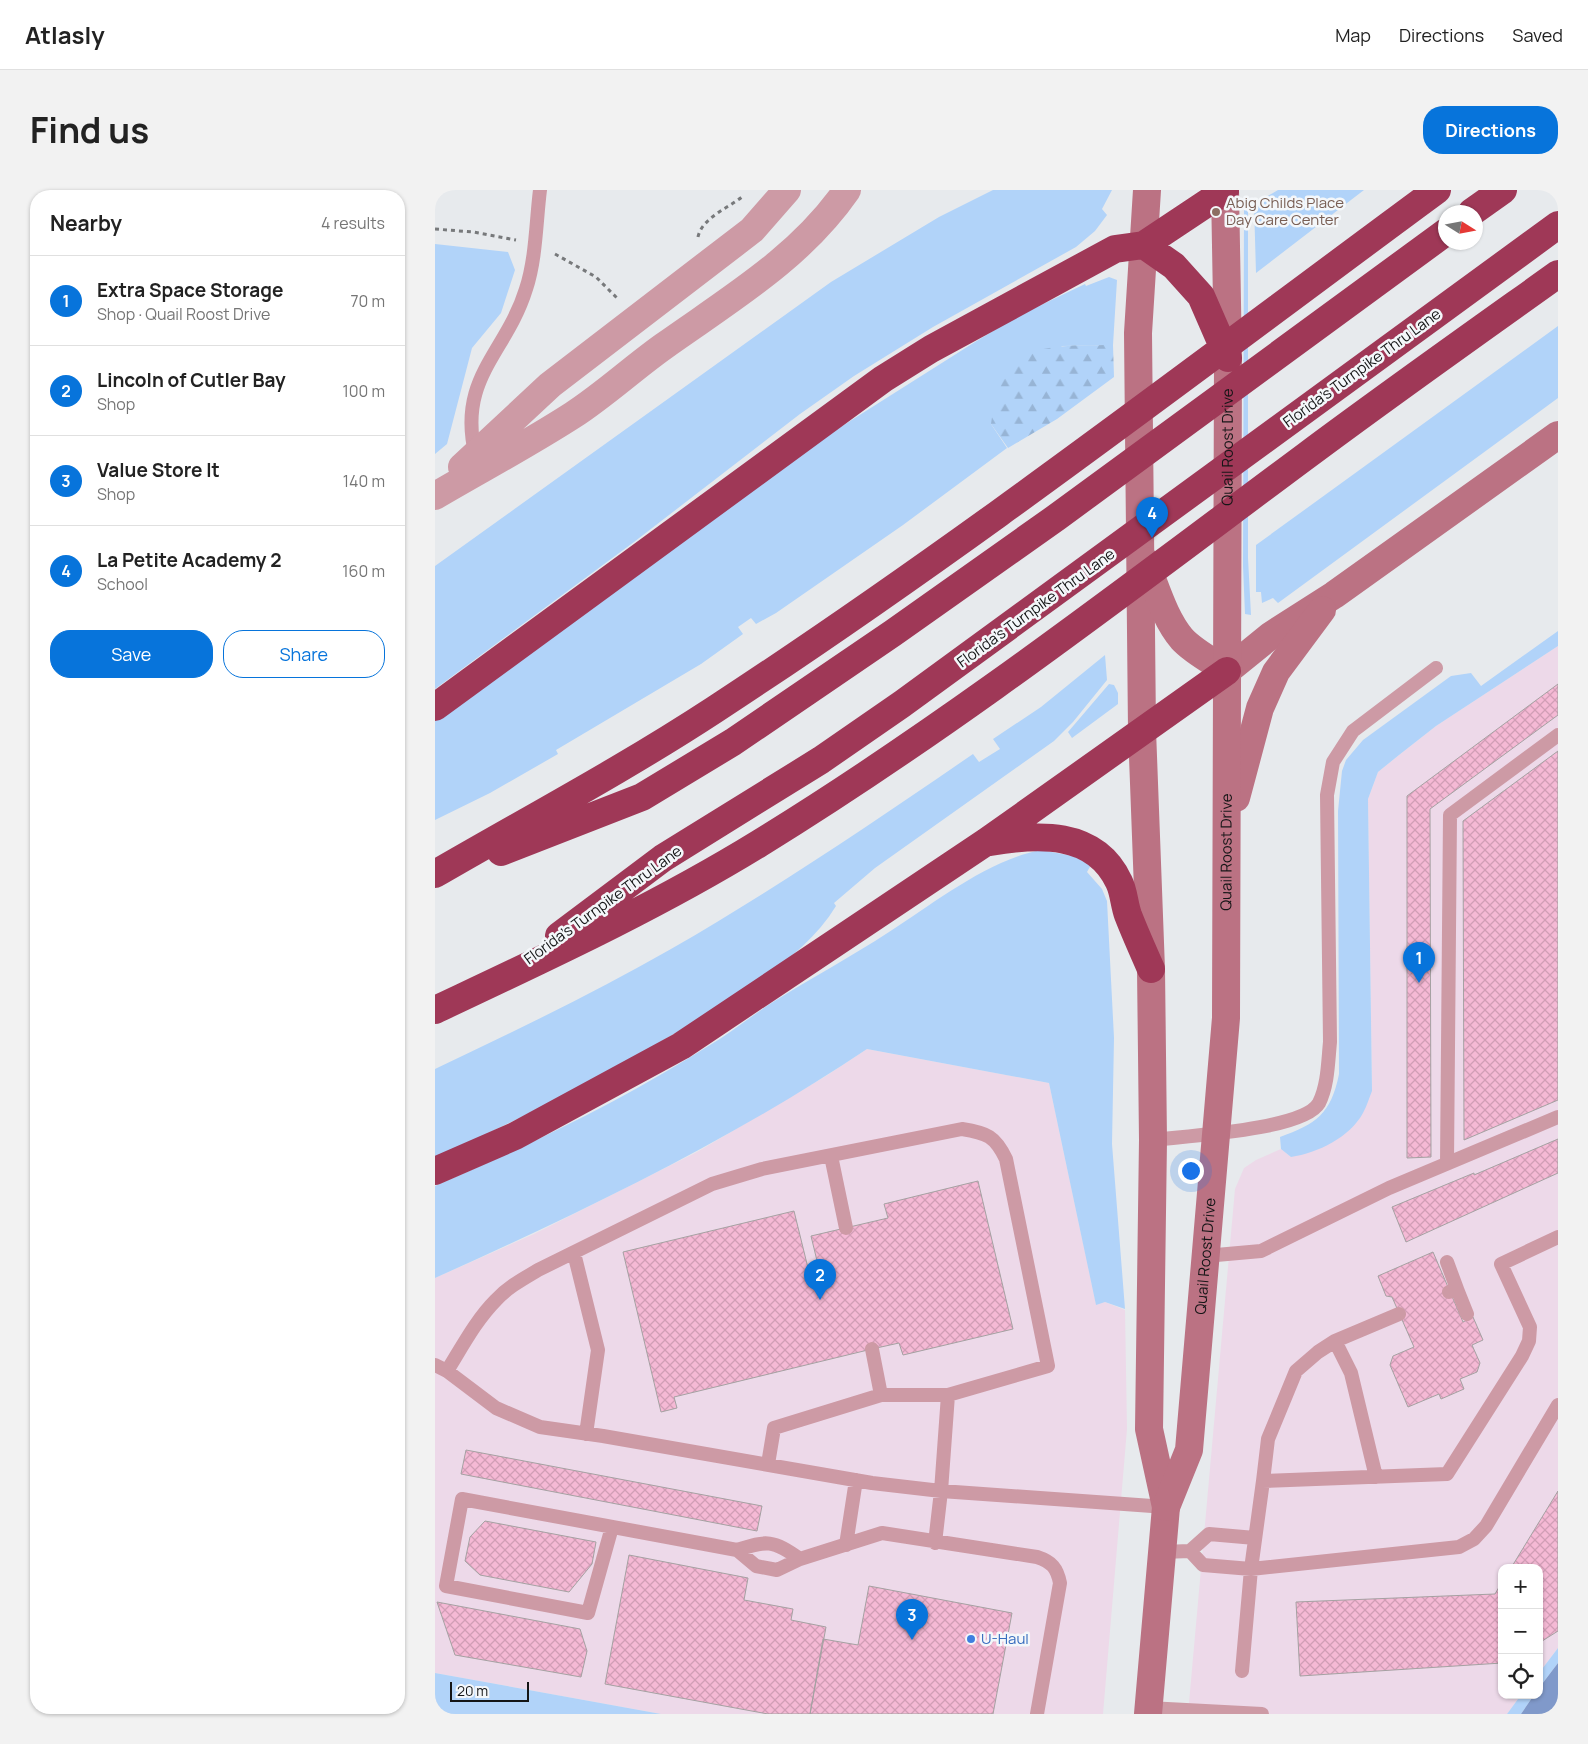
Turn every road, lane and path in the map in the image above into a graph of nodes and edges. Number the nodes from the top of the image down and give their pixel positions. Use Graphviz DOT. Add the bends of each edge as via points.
graph roads {
  1 [pos="540,190"];
  2 [pos="787,190"];
  3 [pos="847,190"];
  4 [pos="1147,190"];
  5 [pos="1225,190"];
  6 [pos="1437,190"];
  7 [pos="1503,190"];
  8 [pos="743,196"];
  9 [pos="1482,205"];
  10 [pos="1558,225"];
  11 [pos="435,229"];
  12 [pos="751,230"];
  13 [pos="1438,237"];
  14 [pos="525,242"];
  15 [pos="699,243"];
  16 [pos="1143,245"];
  17 [pos="547,251"];
  18 [pos="783,260"];
  19 [pos="1558,274"];
  20 [pos="619,301"];
  21 [pos="1228,358"];
  22 [pos="1558,435"];
  23 [pos="477,462"];
  24 [pos="435,494"];
  25 [pos="1139,546"];
  26 [pos="1334,595"];
  27 [pos="1436,668"];
  28 [pos="1227,670"];
  29 [pos="435,707"];
  30 [pos="1142,730"];
  31 [pos="1558,735"];
  32 [pos="1227,835"];
  33 [pos="986,842"];
  34 [pos="435,876"];
  35 [pos="1151,968"];
  36 [pos="504,977"];
  37 [pos="435,1010"];
  38 [pos="1558,1117"];
  39 [pos="1216,1132"];
  40 [pos="1153,1140"];
  41 [pos="831,1156"];
  42 [pos="1447,1163"];
  43 [pos="435,1171"];
  44 [pos="847,1228"];
  45 [pos="1558,1237"];
  46 [pos="574,1253"];
  47 [pos="1205,1256"];
  48 [pos="1447,1262"];
  49 [pos="1399,1314"];
  50 [pos="1467,1314"];
  51 [pos="1335,1341"];
  52 [pos="872,1349"];
  53 [pos="441,1368"];
  54 [pos="881,1395"];
  55 [pos="948,1395"];
  56 [pos="1558,1405"];
  57 [pos="586,1434"];
  58 [pos="769,1464"];
  59 [pos="1376,1477"];
  60 [pos="856,1480"];
  61 [pos="1263,1480"];
  62 [pos="941,1491"];
  63 [pos="1166,1507"];
  64 [pos="613,1527"];
  65 [pos="1255,1538"];
  66 [pos="935,1543"];
  67 [pos="846,1545"];
  68 [pos="737,1550"];
  69 [pos="1162,1552"];
  70 [pos="1190,1552"];
  71 [pos="800,1559"];
  72 [pos="1251,1569"];
  73 [pos="1242,1671"];
  74 [pos="1148,1711"];
  75 [pos="1037,1714"];
  76 [pos="1262,1714"];
  1 -- 23 [label="lane" via="526,290 486,365 472,404 469,426"];
  2 -- 12 [label="street"];
  3 -- 18 [label="street" via="830,215"];
  4 -- 16 [label="main road, Quail Roost Drive"];
  5 -- 16 [label="highway"];
  5 -- 21 [label="main road, Quail Roost Drive"];
  6 -- 34 [label="highway" via="1057,470 713,711"];
  7 -- 9 [label="highway"];
  8 -- 15 [label="path" via="706,222 699,232"];
  10 -- 36 [label="highway, Florida's Turnpike Thru Lane" via="1078,577 821,760 663,858"];
  11 -- 14 [label="path" via="489,234"];
  12 -- 18 [label="street"];
  12 -- 23 [label="street" via="550,385"];
  13 -- 34 [label="highway" via="1057,517 733,742 642,798"];
  16 -- 21 [label="highway" via="1174,266 1197,291"];
  16 -- 25 [label="main road, Quail Roost Drive" via="1138,333"];
  16 -- 29 [label="highway" via="1115,250 931,349 883,379"];
  17 -- 20 [label="path" via="596,277"];
  18 -- 23 [label="street" via="574,414"];
  19 -- 36 [label="highway" via="1078,627 865,774 760,843 677,891"];
  21 -- 28 [label="main road, Quail Roost Drive"];
  22 -- 26 [label="main road"];
  23 -- 24 [label="street"];
  25 -- 28 [label="main road" via="1168,617 1182,639"];
  25 -- 30 [label="main road, Quail Roost Drive"];
  26 -- 28 [label="main road" via="1270,636"];
  26 -- 32 [label="main road" via="1272,680 1258,716"];
  27 -- 39 [label="lane" via="1353,731 1333,762 1327,795 1330,1042 1326,1081 1318,1104 1303,1116 1276,1125"];
  28 -- 30 [label="highway"];
  28 -- 32 [label="main road, Quail Roost Drive"];
  30 -- 33 [label="highway"];
  30 -- 35 [label="main road, Quail Roost Drive"];
  31 -- 42 [label="lane" via="1451,814"];
  32 -- 39 [label="main road, Quail Roost Drive" via="1225,1018"];
  33 -- 35 [label="highway" via="1032,836 1053,837 1085,846 1101,857 1119,881 1127,913"];
  33 -- 43 [label="highway" via="681,1046 515,1136"];
  35 -- 40 [label="main road, Quail Roost Drive"];
  36 -- 37 [label="highway"];
  38 -- 42 [label="lane"];
  39 -- 40 [label="lane"];
  39 -- 47 [label="main road, Quail Roost Drive"];
  40 -- 63 [label="main road, Quail Roost Drive" via="1149,1429"];
  41 -- 44 [label="lane"];
  41 -- 46 [label="lane" via="762,1169 712,1184"];
  41 -- 55 [label="lane" via="962,1129 983,1133 998,1142 1007,1159 1048,1366"];
  42 -- 47 [label="lane" via="1261,1251"];
  45 -- 59 [label="lane" via="1501,1264 1529,1327 1529,1340 1447,1474"];
  46 -- 53 [label="lane" via="513,1286 496,1300"];
  46 -- 57 [label="lane" via="598,1350"];
  47 -- 63 [label="main road, Quail Roost Drive" via="1189,1450"];
  48 -- 50 [label="lane" via="1453,1290"];
  49 -- 51 [label="lane"];
  51 -- 59 [label="lane" via="1351,1373"];
  51 -- 61 [label="lane" via="1296,1371 1268,1439"];
  52 -- 54 [label="lane"];
  53 -- 57 [label="lane" via="518,1420"];
  54 -- 55 [label="lane"];
  54 -- 58 [label="lane" via="774,1428"];
  55 -- 62 [label="lane"];
  56 -- 72 [label="lane" via="1485,1526 1473,1539 1459,1547"];
  57 -- 58 [label="lane"];
  58 -- 60 [label="lane"];
  59 -- 61 [label="lane"];
  60 -- 62 [label="lane"];
  60 -- 67 [label="lane"];
  61 -- 65 [label="lane"];
  62 -- 63 [label="lane"];
  62 -- 66 [label="lane"];
  63 -- 69 [label="main road, Quail Roost Drive"];
  64 -- 64 [label="lane" via="462,1499 446,1586 588,1613"];
  64 -- 68 [label="lane"];
  65 -- 70 [label="lane" via="1209,1534"];
  65 -- 72 [label="lane"];
  66 -- 67 [label="lane" via="882,1533"];
  66 -- 75 [label="lane" via="1037,1557 1053,1564 1060,1583"];
  67 -- 71 [label="lane"];
  68 -- 71 [label="lane" via="761,1542 782,1547"];
  68 -- 71 [label="lane" via="756,1566 777,1570"];
  69 -- 70 [label="lane"];
  69 -- 74 [label="main road, Quail Roost Drive"];
  70 -- 72 [label="lane" via="1203,1565"];
  72 -- 73 [label="lane"];
  74 -- 76 [label="lane"];
}
